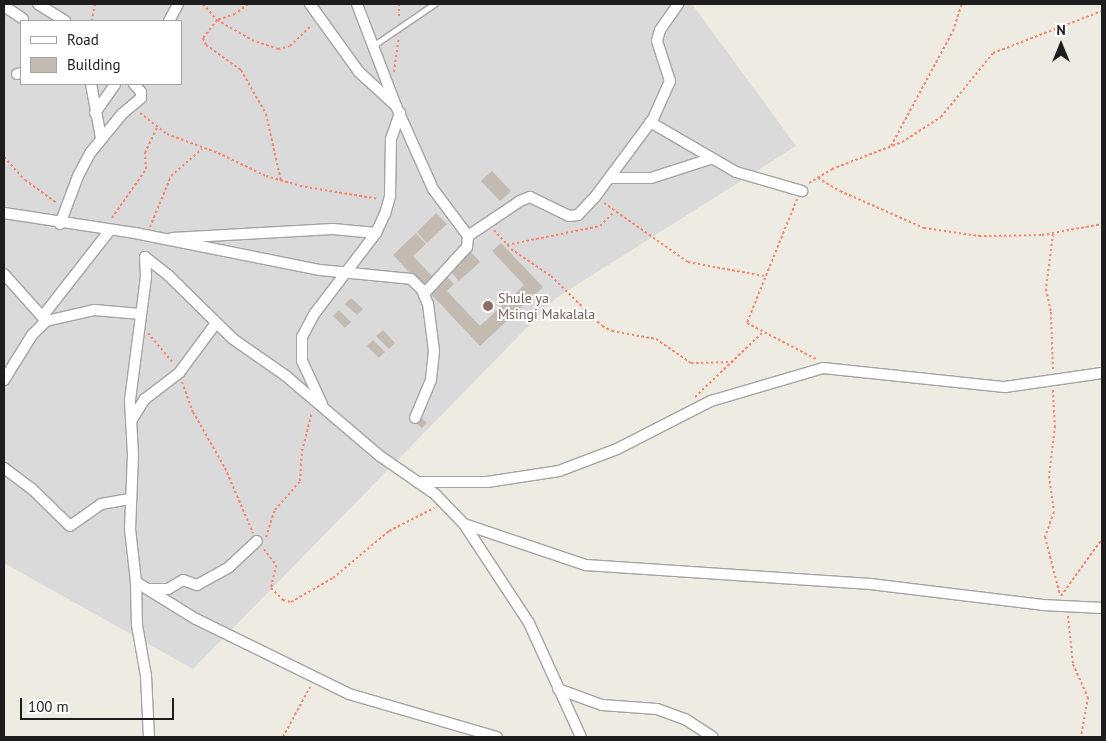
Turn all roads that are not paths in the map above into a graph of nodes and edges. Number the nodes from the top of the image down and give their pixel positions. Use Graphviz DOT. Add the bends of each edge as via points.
graph roads {
  1 [pos="38,4"];
  2 [pos="178,4"];
  3 [pos="310,4"];
  4 [pos="357,4"];
  5 [pos="434,4"];
  6 [pos="678,4"];
  7 [pos="4,6"];
  8 [pos="23,19"];
  9 [pos="63,20"];
  10 [pos="170,20"];
  11 [pos="374,44"];
  12 [pos="90,85"];
  13 [pos="114,85"];
  14 [pos="135,85"];
  15 [pos="398,110"];
  16 [pos="95,113"];
  17 [pos="650,122"];
  18 [pos="101,138"];
  19 [pos="710,159"];
  20 [pos="611,178"];
  21 [pos="802,191"];
  22 [pos="4,213"];
  23 [pos="60,224"];
  24 [pos="107,230"];
  25 [pos="376,232"];
  26 [pos="468,236"];
  27 [pos="159,239"];
  28 [pos="347,273"];
  29 [pos="4,274"];
  30 [pos="424,294"];
  31 [pos="44,319"];
  32 [pos="140,319"];
  33 [pos="216,322"];
  34 [pos="1102,373"];
  35 [pos="4,380"];
  36 [pos="326,410"];
  37 [pos="415,418"];
  38 [pos="130,422"];
  39 [pos="4,468"];
  40 [pos="417,482"];
  41 [pos="130,500"];
  42 [pos="464,524"];
  43 [pos="257,541"];
  44 [pos="136,582"];
  45 [pos="146,588"];
  46 [pos="1102,608"];
  47 [pos="558,689"];
  48 [pos="150,736"];
  49 [pos="497,737"];
  50 [pos="581,737"];
  51 [pos="713,737"];
  1 -- 9 [label="street"];
  2 -- 10 [label="street"];
  3 -- 15 [label="street" via="372,87"];
  4 -- 11 [label="street"];
  5 -- 11 [label="lane"];
  6 -- 17 [label="street" via="658,36 670,80"];
  7 -- 8 [label="street"];
  11 -- 15 [label="street"];
  12 -- 16 [label="street"];
  13 -- 16 [label="street"];
  14 -- 18 [label="street" via="141,96"];
  15 -- 25 [label="street" via="391,139 389,200"];
  15 -- 26 [label="street" via="433,189"];
  16 -- 18 [label="street"];
  17 -- 19 [label="street"];
  17 -- 20 [label="street"];
  18 -- 23 [label="street" via="78,176"];
  19 -- 20 [label="street" via="651,178"];
  19 -- 21 [label="street" via="736,172"];
  20 -- 26 [label="street" via="578,215 568,216 530,197"];
  22 -- 23 [label="street"];
  23 -- 24 [label="street"];
  24 -- 27 [label="street"];
  24 -- 31 [label="street"];
  25 -- 27 [label="street" via="324,229"];
  25 -- 28 [label="street"];
  26 -- 30 [label="street" via="467,247"];
  27 -- 28 [label="street"];
  28 -- 30 [label="street" via="405,277 416,282"];
  28 -- 36 [label="street" via="315,312 302,337 304,368"];
  29 -- 31 [label="street"];
  30 -- 37 [label="street" via="434,351 431,380"];
  31 -- 32 [label="street" via="94,310"];
  31 -- 35 [label="street"];
  32 -- 33 [label="street" via="145,257"];
  32 -- 38 [label="street"];
  33 -- 36 [label="street"];
  33 -- 38 [label="street" via="179,373 145,399"];
  34 -- 40 [label="street" via="1005,387 834,368 772,381 711,401 617,449 559,471 486,482"];
  36 -- 40 [label="street"];
  38 -- 41 [label="street" via="133,455"];
  39 -- 41 [label="street" via="32,489 70,526 101,504"];
  40 -- 42 [label="street"];
  41 -- 44 [label="street"];
  42 -- 46 [label="street" via="586,565 870,584 1053,606"];
  42 -- 47 [label="street" via="529,623"];
  43 -- 45 [label="street" via="229,567 197,585 183,580 168,589"];
  44 -- 45 [label="street"];
  44 -- 48 [label="street" via="137,625 146,676"];
  45 -- 49 [label="street" via="196,619 349,694"];
  47 -- 50 [label="street"];
  47 -- 51 [label="street" via="602,705 657,709 685,719"];
}
